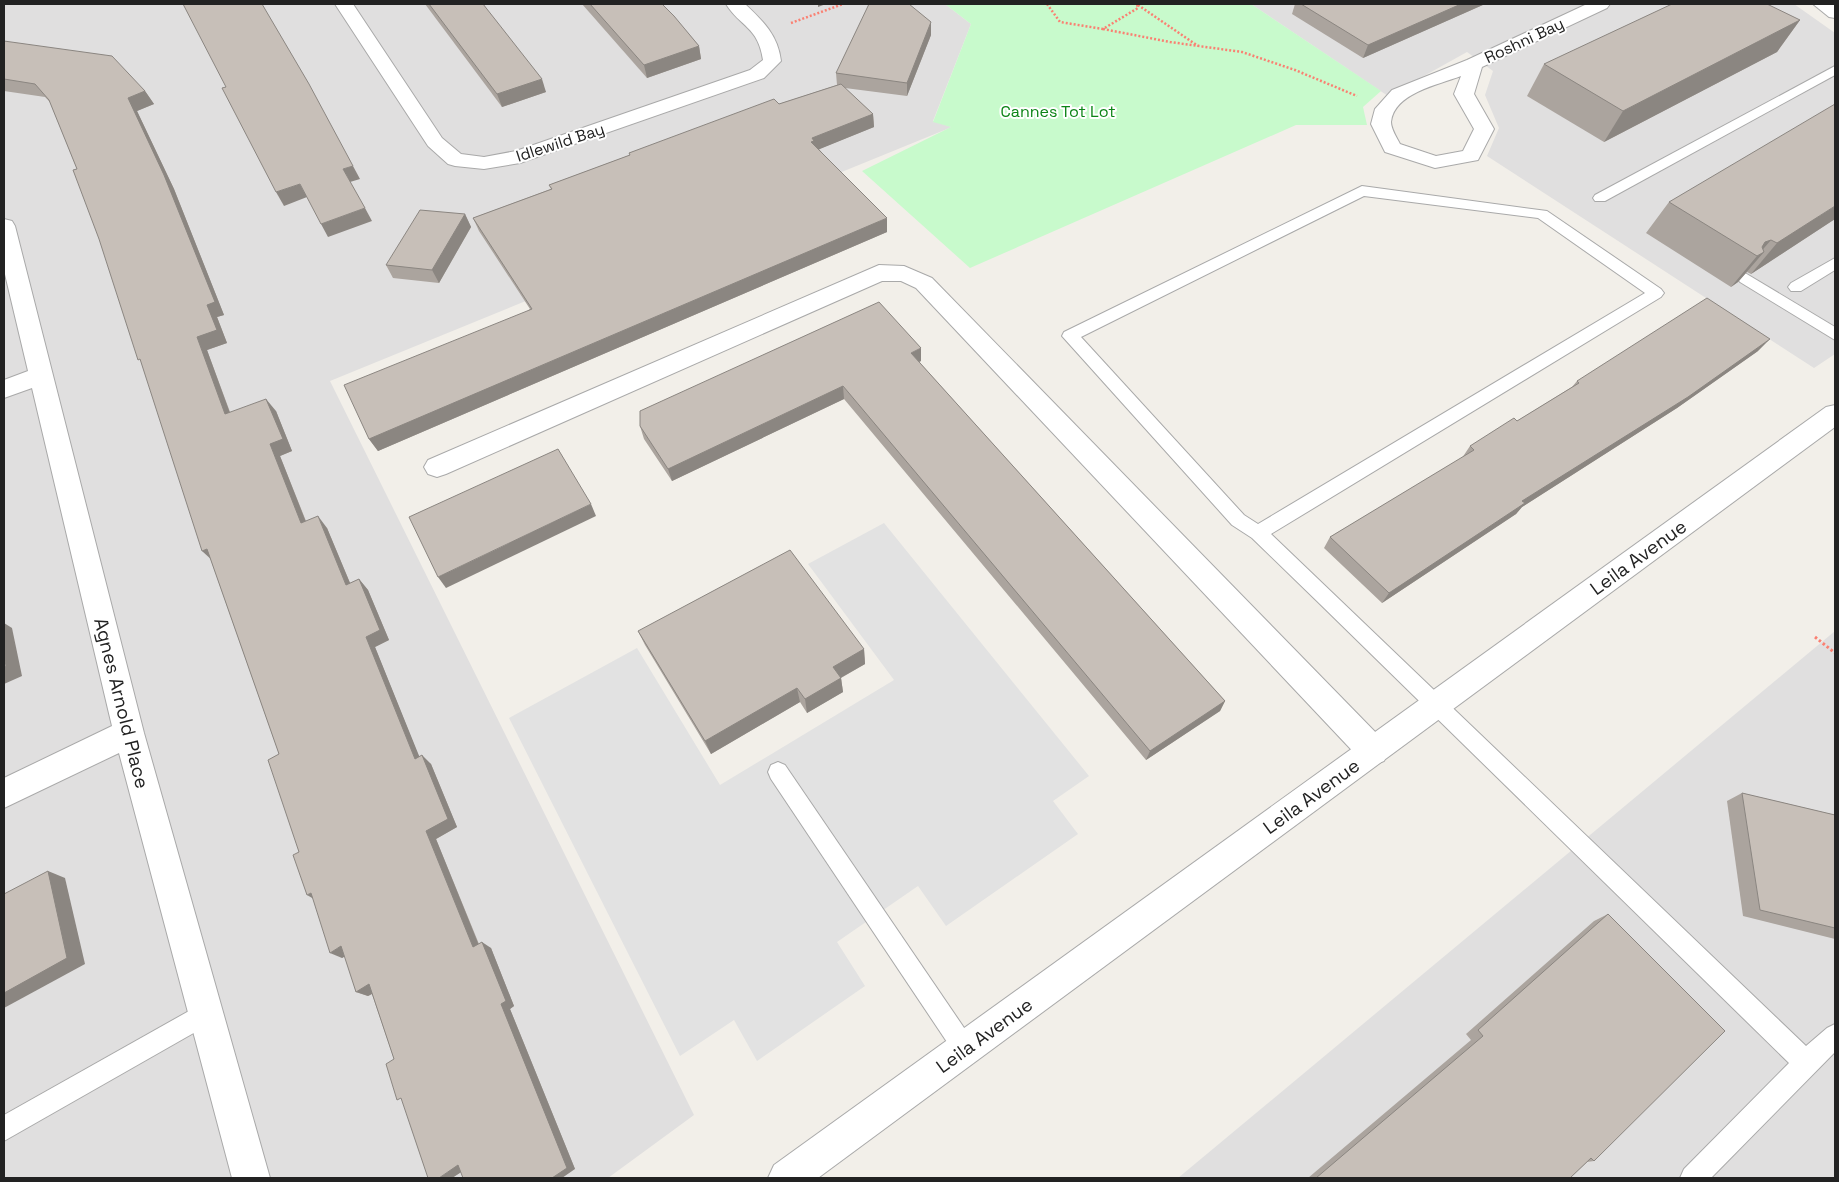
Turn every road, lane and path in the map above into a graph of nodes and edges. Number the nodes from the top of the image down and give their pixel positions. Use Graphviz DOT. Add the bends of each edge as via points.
graph roads {
  1 [pos="344,4"];
  2 [pos="734,4"];
  3 [pos="843,4"];
  4 [pos="1047,4"];
  5 [pos="1137,4"];
  6 [pos="1601,4"];
  7 [pos="1822,4"];
  8 [pos="1835,13"];
  9 [pos="1103,29"];
  10 [pos="764,32"];
  11 [pos="1198,46"];
  12 [pos="1474,64"];
  13 [pos="1835,70"];
  14 [pos="1385,109"];
  15 [pos="1600,198"];
  16 [pos="4,226"];
  17 [pos="1835,263"];
  18 [pos="1744,278"];
  19 [pos="1796,287"];
  20 [pos="1835,334"];
  21 [pos="39,376"];
  22 [pos="4,389"];
  23 [pos="1835,414"];
  24 [pos="437,467"];
  25 [pos="1258,532"];
  26 [pos="1815,637"];
  27 [pos="1835,653"];
  28 [pos="1438,703"];
  29 [pos="129,733"];
  30 [pos="1373,752"];
  31 [pos="778,772"];
  32 [pos="4,794"];
  33 [pos="205,1014"];
  34 [pos="1835,1036"];
  35 [pos="965,1048"];
  36 [pos="1806,1063"];
  37 [pos="4,1128"];
  38 [pos="251,1178"];
  39 [pos="787,1178"];
  40 [pos="1693,1178"];
  1 -- 10 [label="street, Idlewild Bay" via="435,142 455,160 484,163 520,157 757,74 772,61 771,45"];
  2 -- 10 [label="street, Idlewild Bay"];
  3 -- 10 [label="path"];
  4 -- 9 [label="path" via="1060,22"];
  5 -- 9 [label="path" via="1138,8"];
  5 -- 11 [label="path"];
  6 -- 12 [label="street, Roshni Bay"];
  7 -- 8 [label="street"];
  9 -- 11 [label="path"];
  11 -- 14 [label="path" via="1242,52 1296,70"];
  12 -- 14 [label="street, Roshni Bay" via="1399,94"];
  12 -- 14 [label="street, Roshni Bay" via="1464,94 1484,129 1471,156 1435,162 1392,148 1381,124"];
  13 -- 15 [label="lane"];
  16 -- 21 [label="street, Agnes Arnold Place"];
  17 -- 19 [label="lane"];
  18 -- 20 [label="lane"];
  21 -- 22 [label="street"];
  21 -- 29 [label="street, Agnes Arnold Place"];
  23 -- 28 [label="street, Leila Avenue"];
  24 -- 30 [label="street" via="878,273 904,274 924,283"];
  25 -- 25 [label="lane" via="1529,370 1656,293 1542,214 1362,191 1070,336 1238,520"];
  25 -- 28 [label="lane"];
  26 -- 27 [label="path"];
  28 -- 30 [label="street, Leila Avenue"];
  28 -- 36 [label="lane"];
  29 -- 32 [label="street"];
  29 -- 33 [label="street, Agnes Arnold Place"];
  30 -- 35 [label="street, Leila Avenue"];
  31 -- 35 [label="lane"];
  33 -- 37 [label="lane"];
  33 -- 38 [label="street, Agnes Arnold Place"];
  34 -- 36 [label="lane"];
  35 -- 39 [label="street, Leila Avenue"];
  36 -- 40 [label="lane"];
}
